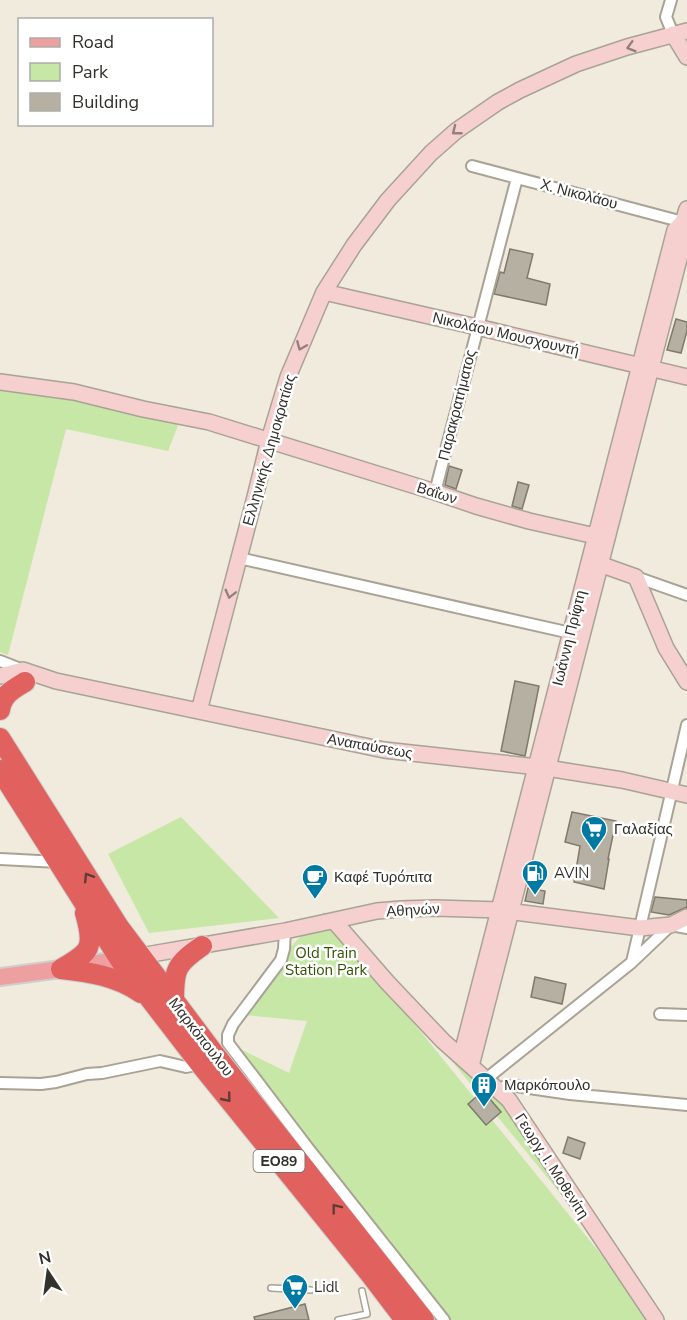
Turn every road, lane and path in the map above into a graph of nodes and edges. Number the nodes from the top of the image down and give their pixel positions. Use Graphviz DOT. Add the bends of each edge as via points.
graph roads {
  1 [pos="671,0"];
  2 [pos="680,33"];
  3 [pos="687,57"];
  4 [pos="472,166"];
  5 [pos="517,178"];
  6 [pos="686,218"];
  7 [pos="324,292"];
  8 [pos="477,327"];
  9 [pos="645,367"];
  10 [pos="687,377"];
  11 [pos="0,382"];
  12 [pos="269,440"];
  13 [pos="435,492"];
  14 [pos="601,537"];
  15 [pos="239,558"];
  16 [pos="595,562"];
  17 [pos="636,577"];
  18 [pos="687,595"];
  19 [pos="576,634"];
  20 [pos="0,661"];
  21 [pos="0,676"];
  22 [pos="24,676"];
  23 [pos="687,682"];
  24 [pos="0,690"];
  25 [pos="0,710"];
  26 [pos="199,711"];
  27 [pos="0,722"];
  28 [pos="687,725"];
  29 [pos="0,738"];
  30 [pos="7,765"];
  31 [pos="542,767"];
  32 [pos="680,793"];
  33 [pos="0,859"];
  34 [pos="58,862"];
  35 [pos="81,900"];
  36 [pos="505,911"];
  37 [pos="687,917"];
  38 [pos="334,921"];
  39 [pos="671,926"];
  40 [pos="640,927"];
  41 [pos="687,928"];
  42 [pos="285,932"];
  43 [pos="202,946"];
  44 [pos="140,956"];
  45 [pos="120,960"];
  46 [pos="632,963"];
  47 [pos="60,969"];
  48 [pos="0,977"];
  49 [pos="174,1000"];
  50 [pos="153,1002"];
  51 [pos="660,1014"];
  52 [pos="687,1015"];
  53 [pos="466,1061"];
  54 [pos="200,1064"];
  55 [pos="0,1083"];
  56 [pos="492,1084"];
  57 [pos="687,1105"];
  58 [pos="271,1288"];
  59 [pos="311,1290"];
  60 [pos="362,1291"];
  61 [pos="338,1320"];
  62 [pos="405,1320"];
  63 [pos="424,1320"];
  64 [pos="444,1320"];
  65 [pos="656,1320"];
  1 -- 2 [label="street" via="666,17"];
  2 -- 3 [label="main road"];
  2 -- 7 [label="main road, Ελληνικής Δημοκρατίας, one-way" via="576,64 520,90 474,118 431,153 388,200"];
  4 -- 5 [label="street, Χ. Νικολάου"];
  5 -- 6 [label="street, Χ. Νικολάου"];
  5 -- 8 [label="street, Παρακρατήματος"];
  6 -- 9 [label="main road, Ιωάννη Πρίφτη" via="675,230"];
  7 -- 8 [label="main road, Νικολάου Μουσχουντή"];
  7 -- 12 [label="main road, Ελληνικής Δημοκρατίας, one-way" via="288,377"];
  8 -- 9 [label="main road, Νικολάου Μουσχουντή"];
  8 -- 13 [label="street, Παρακρατήματος"];
  9 -- 10 [label="main road, Νικολάου Μουσχουντή"];
  9 -- 14 [label="main road, Ιωάννη Πρίφτη"];
  11 -- 12 [label="main road, Βαΐων" via="74,392 209,422"];
  12 -- 13 [label="main road, Βαΐων"];
  12 -- 15 [label="main road, Ελληνικής Δημοκρατίας"];
  13 -- 14 [label="main road, Βαΐων" via="519,518"];
  14 -- 16 [label="main road, Ιωάννη Πρίφτη"];
  15 -- 19 [label="street"];
  15 -- 26 [label="main road, Ελληνικής Δημοκρατίας, one-way"];
  16 -- 17 [label="main road"];
  16 -- 19 [label="main road, Ιωάννη Πρίφτη"];
  17 -- 18 [label="street"];
  17 -- 23 [label="main road" via="666,648"];
  19 -- 31 [label="main road, Ιωάννη Πρίφτη"];
  19 -- 31 [label="main road, Ιωάννη Πρίφτη" via="564,702"];
  20 -- 22 [label="street"];
  21 -- 22 [label="main road, Αναπαύσεως"];
  22 -- 24 [label="main road"];
  22 -- 25 [label="highway" via="3,699"];
  22 -- 26 [label="main road, Αναπαύσεως"];
  26 -- 31 [label="main road, Αναπαύσεως" via="384,750"];
  27 -- 30 [label="highway"];
  28 -- 32 [label="street"];
  29 -- 30 [label="highway, Μαρκόπουλου"];
  30 -- 34 [label="highway, Μαρκόπουλου"];
  44 -- 30 [label="highway, Μαρκόπουλου, one-way"];
  31 -- 32 [label="main road, Αναπαύσεως"];
  31 -- 36 [label="main road, Ιωάννη Πρίφτη"];
  32 -- 40 [label="street"];
  33 -- 34 [label="street"];
  34 -- 35 [label="highway, Μαρκόπουλου"];
  35 -- 45 [label="highway, Μαρκόπουλου"];
  35 -- 47 [label="highway" via="90,945 80,958"];
  36 -- 38 [label="main road, Αθηνών" via="401,909"];
  36 -- 40 [label="main road, Αθηνών"];
  36 -- 53 [label="main road, Ιωάννη Πρίφτη"];
  37 -- 39 [label="main road, Αθηνών"];
  38 -- 42 [label="main road, Αθηνών"];
  38 -- 53 [label="main road, Γεωργ. Ι. Μοθενίτη" via="387,982"];
  39 -- 40 [label="main road, Αθηνών"];
  39 -- 41 [label="street"];
  39 -- 46 [label="street"];
  40 -- 46 [label="street"];
  42 -- 43 [label="main road, Αθηνών"];
  42 -- 64 [label="street" via="281,960 233,1024 228,1043"];
  43 -- 44 [label="main road, Αθηνών"];
  43 -- 49 [label="highway" via="186,957 177,970"];
  44 -- 45 [label="main road, ΕΟ89"];
  44 -- 49 [label="highway, Μαρκόπουλου / ΕΟ89"];
  45 -- 47 [label="main road, ΕΟ89"];
  45 -- 50 [label="highway, Μαρκόπουλου / ΕΟ89"];
  46 -- 56 [label="street"];
  47 -- 48 [label="main road, ΕΟ89"];
  47 -- 50 [label="highway, ΕΟ89" via="113,978"];
  63 -- 49 [label="highway, Μαρκόπουλου / ΕΟ89, one-way"];
  50 -- 54 [label="highway, Μαρκόπουλου / ΕΟ89"];
  51 -- 52 [label="street"];
  53 -- 56 [label="main road, Γεωργ. Ι. Μοθενίτη"];
  54 -- 55 [label="street" via="186,1067 160,1061 56,1082"];
  54 -- 62 [label="highway, Μαρκόπουλου / ΕΟ89, one-way"];
  56 -- 57 [label="street"];
  56 -- 65 [label="main road, Γεωργ. Ι. Μοθενίτη" via="509,1100"];
  58 -- 59 [label="lane"];
  60 -- 61 [label="lane" via="367,1314"];
}
